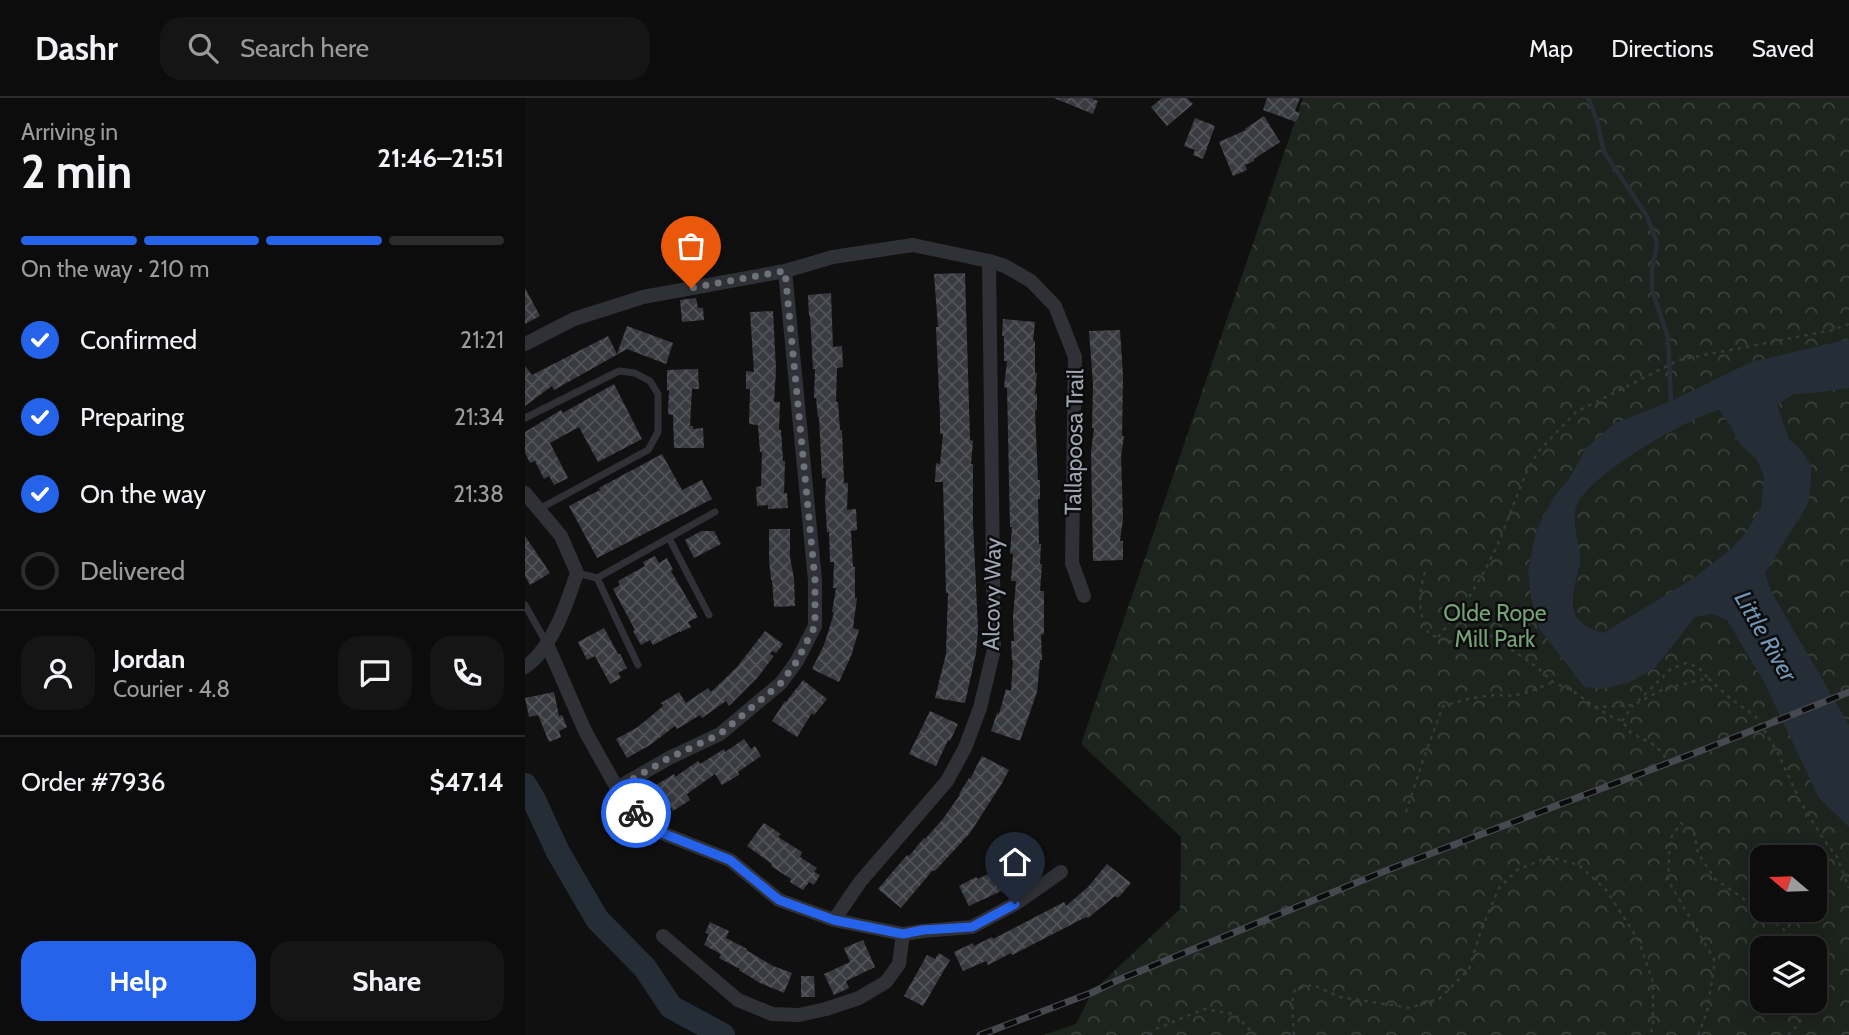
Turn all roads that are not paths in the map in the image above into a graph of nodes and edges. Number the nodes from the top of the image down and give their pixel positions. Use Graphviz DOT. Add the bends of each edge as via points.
graph roads {
  1 [pos="989,261"];
  2 [pos="785,271"];
  3 [pos="525,344"];
  4 [pos="525,418"];
  5 [pos="525,493"];
  6 [pos="539,510"];
  7 [pos="715,512"];
  8 [pos="669,538"];
  9 [pos="577,573"];
  10 [pos="597,578"];
  11 [pos="1084,596"];
  12 [pos="525,605"];
  13 [pos="709,615"];
  14 [pos="547,644"];
  15 [pos="638,665"];
  16 [pos="525,667"];
  17 [pos="617,788"];
  18 [pos="1061,872"];
  19 [pos="834,920"];
  20 [pos="903,934"];
  21 [pos="663,936"];
  1 -- 2 [label="street, Tallapoosa Trail" via="913,245 833,257"];
  1 -- 11 [label="street, Tallapoosa Trail" via="1031,281 1055,306 1075,357 1072,563"];
  1 -- 19 [label="street, Alcovy Way" via="994,649 980,708 947,781 860,882"];
  2 -- 3 [label="street, Tallapoosa Trail" via="643,297 574,319"];
  2 -- 17 [label="street" via="815,580 815,626 781,683 754,707 720,734"];
  4 -- 6 [label="lane" via="619,371 650,381 658,394 658,432 648,450"];
  5 -- 6 [label="street"];
  6 -- 9 [label="street" via="561,536"];
  7 -- 8 [label="lane"];
  8 -- 10 [label="lane"];
  8 -- 13 [label="lane"];
  9 -- 10 [label="lane"];
  9 -- 14 [label="street"];
  10 -- 15 [label="lane"];
  12 -- 14 [label="lane"];
  14 -- 16 [label="street"];
  14 -- 17 [label="street" via="585,731"];
  17 -- 19 [label="street" via="647,827 730,860 779,900"];
  18 -- 20 [label="street" via="972,927"];
  19 -- 20 [label="street"];
  20 -- 21 [label="street" via="899,964 886,982 859,998 799,1014 772,1014 738,1000"];
}
